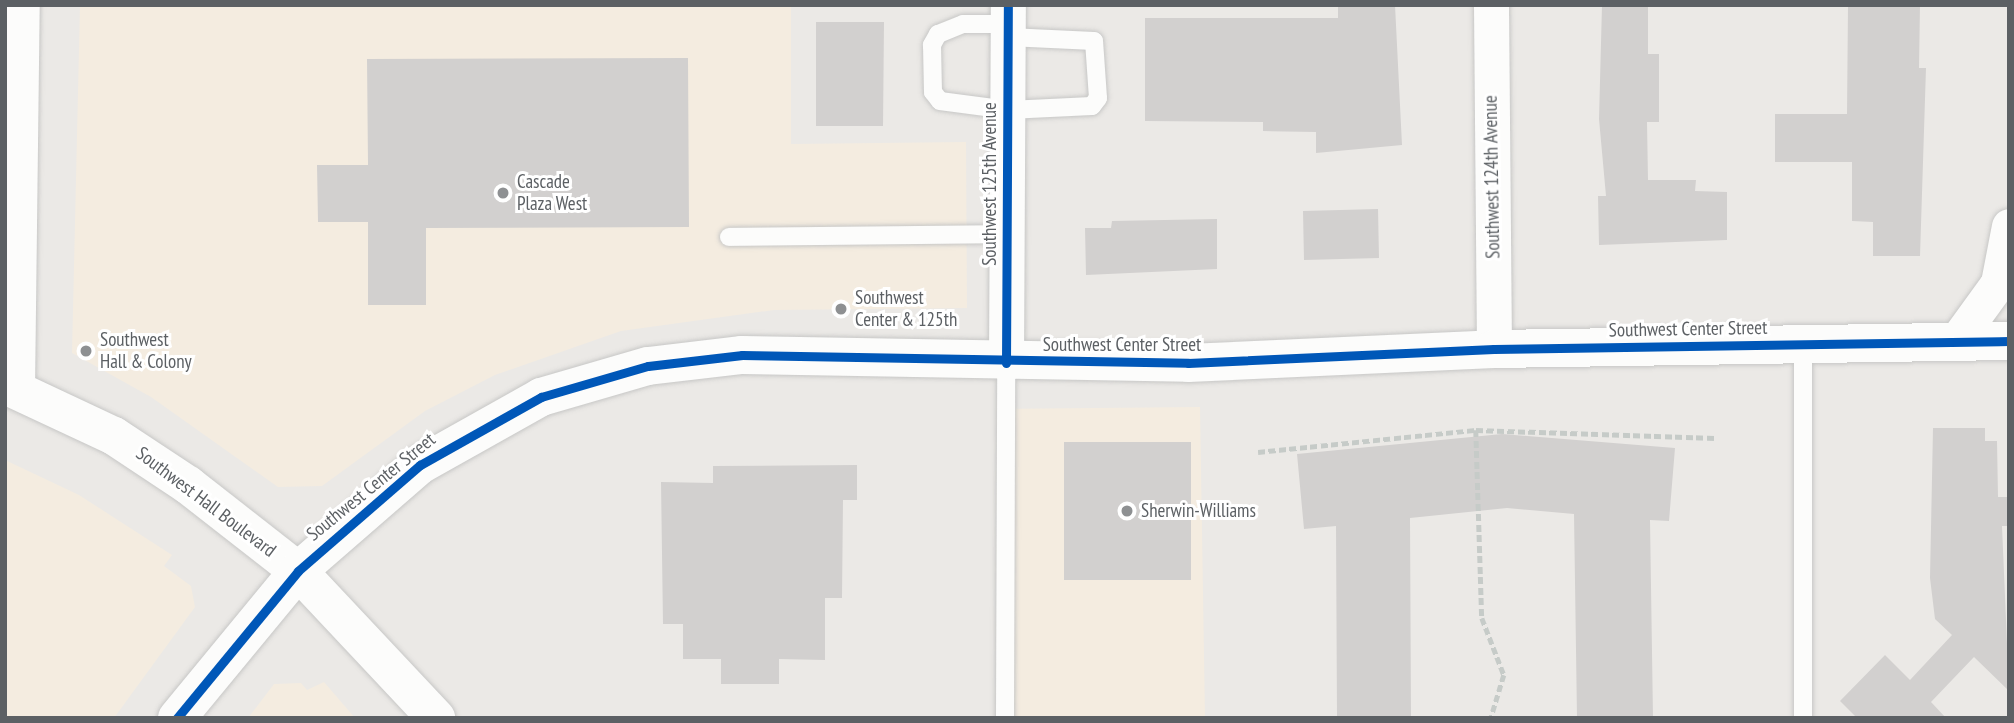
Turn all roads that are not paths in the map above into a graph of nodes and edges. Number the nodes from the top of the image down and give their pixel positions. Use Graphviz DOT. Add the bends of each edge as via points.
graph roads {
  1 [pos="22,5"];
  2 [pos="1491,5"];
  3 [pos="1008,22"];
  4 [pos="1008,110"];
  5 [pos="2009,226"];
  6 [pos="1008,234"];
  7 [pos="729,237"];
  8 [pos="1956,341"];
  9 [pos="2009,341"];
  10 [pos="1803,345"];
  11 [pos="1494,349"];
  12 [pos="1006,363"];
  13 [pos="11,388"];
  14 [pos="298,571"];
  15 [pos="177,718"];
  16 [pos="436,718"];
  17 [pos="1005,718"];
  18 [pos="1803,718"];
  1 -- 13 [label="street"];
  2 -- 11 [label="street, Southwest 124th Avenue"];
  3 -- 4 [label="street, Southwest 125th Avenue"];
  3 -- 4 [label="lane" via="947,27 932,45 933,92 940,101"];
  3 -- 4 [label="lane" via="1086,36 1098,50 1101,89 1092,107"];
  4 -- 6 [label="street, Southwest 125th Avenue"];
  5 -- 8 [label="street" via="1998,283"];
  6 -- 7 [label="lane"];
  6 -- 12 [label="street, Southwest 125th Avenue"];
  8 -- 9 [label="street, Southwest Center Street"];
  8 -- 10 [label="street, Southwest Center Street"];
  10 -- 11 [label="street, Southwest Center Street"];
  10 -- 18 [label="lane"];
  11 -- 12 [label="street, Southwest Center Street" via="1188,363"];
  12 -- 14 [label="street, Southwest Center Street" via="742,355 601,377 518,407 454,443"];
  12 -- 17 [label="lane"];
  13 -- 14 [label="street, Southwest Hall Boulevard" via="139,451"];
  14 -- 15 [label="street, Southwest Center Street"];
  14 -- 16 [label="street, Southwest Hall Boulevard"];
}
